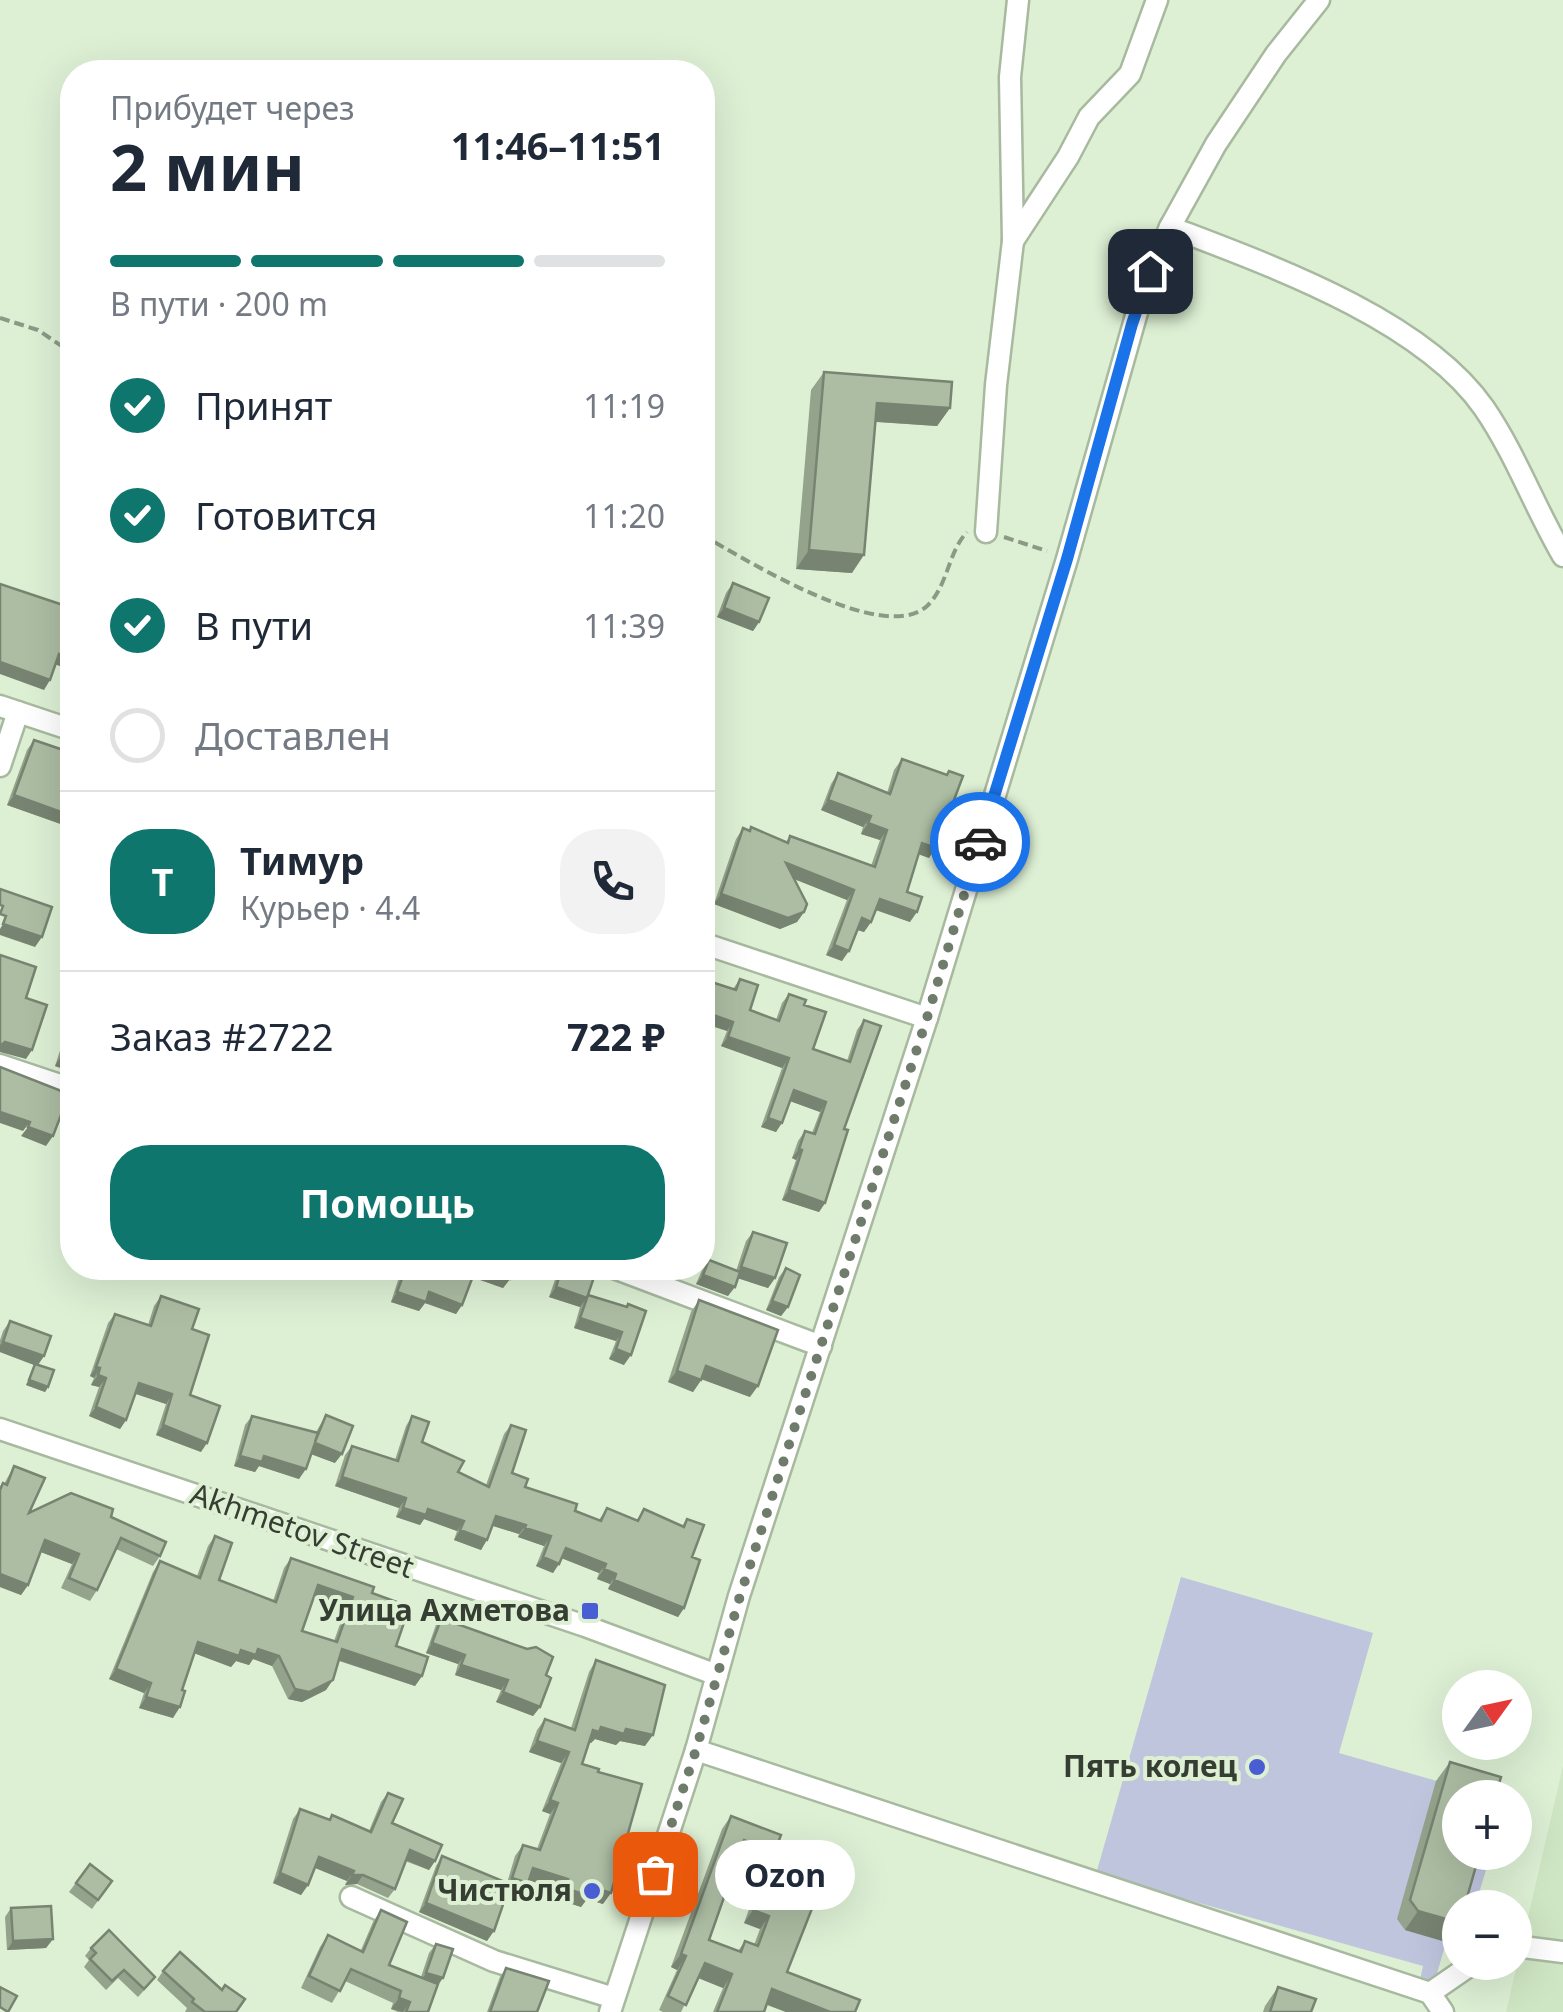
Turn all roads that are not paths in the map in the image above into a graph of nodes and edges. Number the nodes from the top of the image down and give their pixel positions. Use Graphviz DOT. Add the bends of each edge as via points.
graph roads {
  1 [pos="1018,0"];
  2 [pos="1157,0"];
  3 [pos="1318,0"];
  4 [pos="1170,227"];
  5 [pos="1013,242"];
  6 [pos="986,532"];
  7 [pos="1563,556"];
  8 [pos="9,709"];
  9 [pos="60,726"];
  10 [pos="0,766"];
  11 [pos="715,947"];
  12 [pos="927,1018"];
  13 [pos="0,1065"];
  14 [pos="60,1086"];
  15 [pos="646,1280"];
  16 [pos="821,1346"];
  17 [pos="0,1428"];
  18 [pos="717,1676"];
  19 [pos="696,1750"];
  20 [pos="351,1897"];
  21 [pos="1532,1948"];
  22 [pos="1563,1952"];
  23 [pos="1449,1980"];
  24 [pos="1430,1993"];
  25 [pos="612,2005"];
  26 [pos="1443,2012"];
  1 -- 5 [label="street" via="1010,77"];
  2 -- 5 [label="street" via="1130,74 1089,118"];
  3 -- 4 [label="street" via="1242,103"];
  4 -- 7 [label="street" via="1272,267 1426,348 1484,409"];
  4 -- 12 [label="street" via="1132,324"];
  5 -- 6 [label="street"];
  8 -- 9 [label="street"];
  8 -- 10 [label="street"];
  11 -- 12 [label="street"];
  12 -- 16 [label="street"];
  13 -- 14 [label="street"];
  15 -- 16 [label="street"];
  16 -- 18 [label="street"];
  17 -- 18 [label="street, Akhmetov Street"];
  18 -- 19 [label="street"];
  19 -- 24 [label="street"];
  19 -- 25 [label="street"];
  20 -- 25 [label="street"];
  21 -- 22 [label="street"];
  23 -- 24 [label="street"];
  24 -- 26 [label="street"];
}
